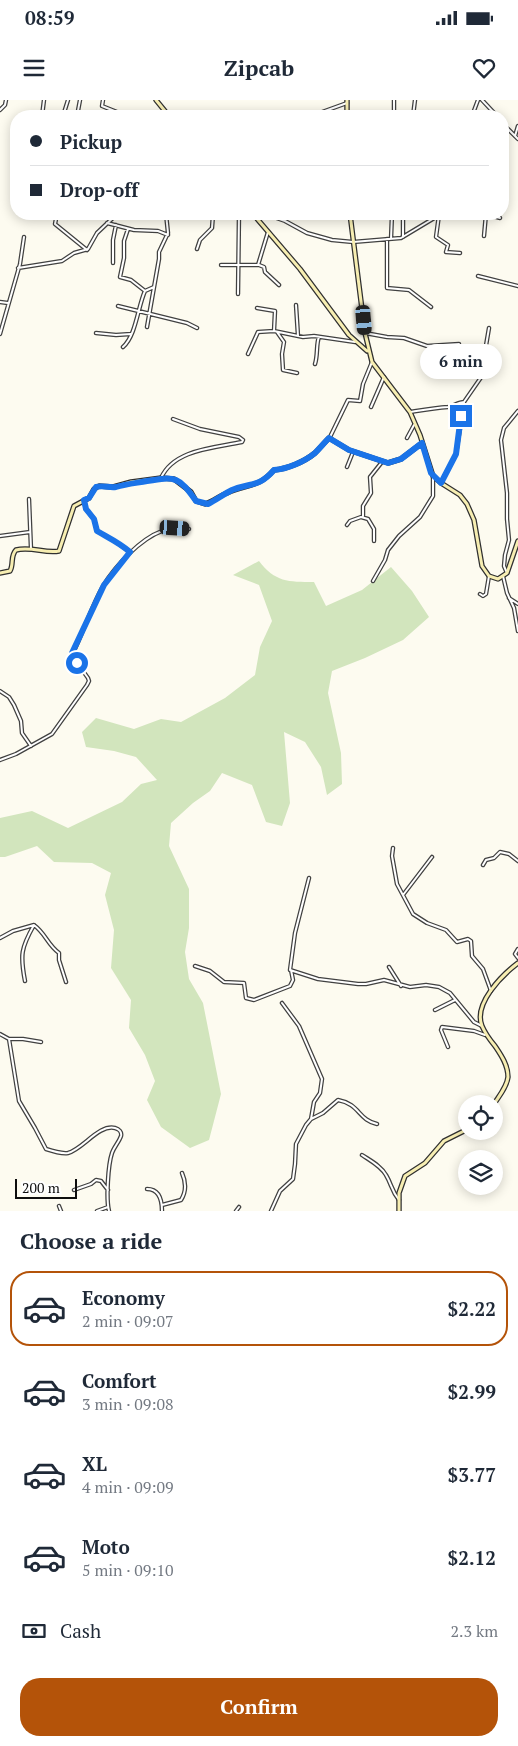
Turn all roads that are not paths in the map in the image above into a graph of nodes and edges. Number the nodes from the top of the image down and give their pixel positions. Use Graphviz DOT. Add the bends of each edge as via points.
graph roads {
  1 [pos="6,100"];
  2 [pos="103,100"];
  3 [pos="156,100"];
  4 [pos="482,100"];
  5 [pos="347,101"];
  6 [pos="0,110"];
  7 [pos="112,110"];
  8 [pos="165,110"];
  9 [pos="325,110"];
  10 [pos="491,110"];
  11 [pos="518,126"];
  12 [pos="509,130"];
  13 [pos="515,136"];
  14 [pos="518,139"];
  15 [pos="56,220"];
  16 [pos="110,220"];
  17 [pos="167,220"];
  18 [pos="213,220"];
  19 [pos="239,220"];
  20 [pos="258,220"];
  21 [pos="283,220"];
  22 [pos="351,220"];
  23 [pos="392,220"];
  24 [pos="402,220"];
  25 [pos="430,220"];
  26 [pos="439,220"];
  27 [pos="485,220"];
  28 [pos="107,223"];
  29 [pos="116,225"];
  30 [pos="128,229"];
  31 [pos="268,232"];
  32 [pos="168,235"];
  33 [pos="484,236"];
  34 [pos="24,237"];
  35 [pos="403,237"];
  36 [pos="387,239"];
  37 [pos="391,239"];
  38 [pos="353,242"];
  39 [pos="197,249"];
  40 [pos="86,250"];
  41 [pos="460,253"];
  42 [pos="113,263"];
  43 [pos="238,264"];
  44 [pos="221,265"];
  45 [pos="258,265"];
  46 [pos="18,268"];
  47 [pos="478,276"];
  48 [pos="279,285"];
  49 [pos="518,286"];
  50 [pos="154,287"];
  51 [pos="145,291"];
  52 [pos="238,294"];
  53 [pos="0,302"];
  54 [pos="8,303"];
  55 [pos="296,305"];
  56 [pos="118,306"];
  57 [pos="432,307"];
  58 [pos="258,308"];
  59 [pos="138,311"];
  60 [pos="150,314"];
  61 [pos="147,327"];
  62 [pos="196,328"];
  63 [pos="489,328"];
  64 [pos="274,332"];
  65 [pos="278,332"];
  66 [pos="96,333"];
  67 [pos="366,333"];
  68 [pos="0,334"];
  69 [pos="131,334"];
  70 [pos="298,336"];
  71 [pos="319,337"];
  72 [pos="356,342"];
  73 [pos="459,344"];
  74 [pos="124,347"];
  75 [pos="369,353"];
  76 [pos="248,354"];
  77 [pos="372,362"];
  78 [pos="315,364"];
  79 [pos="296,373"];
  80 [pos="384,377"];
  81 [pos="464,402"];
  82 [pos="371,407"];
  83 [pos="518,411"];
  84 [pos="410,412"];
  85 [pos="173,420"];
  86 [pos="416,423"];
  87 [pos="329,438"];
  88 [pos="407,438"];
  89 [pos="422,443"];
  90 [pos="353,452"];
  91 [pos="382,462"];
  92 [pos="346,467"];
  93 [pos="433,476"];
  94 [pos="161,478"];
  95 [pos="441,483"];
  96 [pos="29,499"];
  97 [pos="84,500"];
  98 [pos="363,516"];
  99 [pos="347,526"];
  100 [pos="189,529"];
  101 [pos="30,532"];
  102 [pos="0,536"];
  103 [pos="374,541"];
  104 [pos="518,541"];
  105 [pos="31,549"];
  106 [pos="130,552"];
  107 [pos="0,573"];
  108 [pos="505,575"];
  109 [pos="488,576"];
  110 [pos="373,581"];
  111 [pos="480,594"];
  112 [pos="509,598"];
  113 [pos="518,604"];
  114 [pos="518,631"];
  115 [pos="0,691"];
  116 [pos="31,746"];
  117 [pos="0,760"];
  118 [pos="393,848"];
  119 [pos="432,857"];
  120 [pos="518,861"];
  121 [pos="483,865"];
  122 [pos="310,878"];
  123 [pos="403,895"];
  124 [pos="34,925"];
  125 [pos="0,938"];
  126 [pos="518,949"];
  127 [pos="518,958"];
  128 [pos="518,963"];
  129 [pos="195,966"];
  130 [pos="389,967"];
  131 [pos="291,970"];
  132 [pos="25,980"];
  133 [pos="66,982"];
  134 [pos="402,986"];
  135 [pos="491,991"];
  136 [pos="455,1000"];
  137 [pos="282,1003"];
  138 [pos="435,1010"];
  139 [pos="482,1026"];
  140 [pos="0,1034"];
  141 [pos="487,1035"];
  142 [pos="9,1039"];
  143 [pos="42,1042"];
  144 [pos="448,1047"];
  145 [pos="499,1095"];
  146 [pos="311,1119"];
  147 [pos="377,1124"];
  148 [pos="458,1134"];
  149 [pos="362,1154"];
  150 [pos="182,1173"];
  151 [pos="147,1188"];
  152 [pos="74,1190"];
  153 [pos="108,1190"];
  154 [pos="399,1200"];
  155 [pos="162,1205"];
  156 [pos="59,1206"];
  157 [pos="108,1207"];
  158 [pos="240,1207"];
  159 [pos="61,1211"];
  160 [pos="97,1211"];
  161 [pos="110,1211"];
  162 [pos="162,1211"];
  163 [pos="236,1211"];
  164 [pos="272,1211"];
  165 [pos="399,1211"];
  1 -- 6 [label="street"];
  2 -- 7 [label="street" via="102,106"];
  3 -- 8 [label="main road"];
  4 -- 10 [label="street"];
  5 -- 9 [label="street"];
  11 -- 13 [label="street"];
  12 -- 13 [label="street"];
  13 -- 14 [label="street"];
  15 -- 40 [label="street" via="56,224"];
  16 -- 28 [label="street"];
  17 -- 32 [label="street"];
  18 -- 39 [label="street" via="212,228 200,240"];
  19 -- 43 [label="street"];
  20 -- 31 [label="main road"];
  21 -- 38 [label="street" via="307,233"];
  22 -- 38 [label="main road"];
  23 -- 37 [label="street"];
  24 -- 35 [label="street"];
  25 -- 35 [label="street"];
  26 -- 41 [label="street" via="436,237 448,245 446,252"];
  27 -- 33 [label="street"];
  28 -- 29 [label="street"];
  28 -- 40 [label="street"];
  29 -- 30 [label="street"];
  29 -- 42 [label="street"];
  30 -- 32 [label="street"];
  30 -- 51 [label="street" via="120,277 132,280"];
  31 -- 45 [label="street"];
  31 -- 72 [label="main road"];
  32 -- 50 [label="street" via="159,252"];
  34 -- 46 [label="street"];
  35 -- 37 [label="street"];
  36 -- 37 [label="street"];
  36 -- 38 [label="street"];
  36 -- 57 [label="street" via="388,288 409,290"];
  38 -- 67 [label="main road"];
  40 -- 46 [label="street" via="62,261"];
  43 -- 44 [label="street"];
  43 -- 45 [label="street"];
  43 -- 52 [label="street"];
  45 -- 48 [label="street" via="264,267"];
  46 -- 54 [label="street"];
  47 -- 49 [label="street"];
  50 -- 51 [label="street"];
  50 -- 60 [label="street"];
  51 -- 59 [label="street"];
  53 -- 54 [label="street"];
  54 -- 68 [label="street"];
  55 -- 70 [label="street"];
  56 -- 59 [label="street"];
  58 -- 64 [label="street" via="275,311"];
  59 -- 60 [label="street"];
  59 -- 69 [label="street"];
  60 -- 61 [label="street"];
  60 -- 62 [label="street"];
  63 -- 81 [label="street" via="482,376"];
  64 -- 65 [label="street"];
  64 -- 76 [label="street" via="257,333"];
  65 -- 70 [label="street"];
  65 -- 79 [label="street" via="284,342 283,370"];
  66 -- 69 [label="street"];
  67 -- 73 [label="street" via="404,338 428,346"];
  67 -- 75 [label="main road"];
  69 -- 74 [label="street"];
  70 -- 71 [label="street"];
  71 -- 72 [label="street"];
  71 -- 78 [label="street"];
  72 -- 75 [label="main road"];
  75 -- 77 [label="main road"];
  77 -- 80 [label="main road"];
  77 -- 87 [label="street" via="362,384 360,401 347,402"];
  80 -- 82 [label="street"];
  80 -- 84 [label="main road"];
  81 -- 84 [label="street"];
  81 -- 95 [label="street" via="456,454"];
  83 -- 108 [label="street" via="504,428 501,440 509,540"];
  84 -- 86 [label="main road"];
  85 -- 94 [label="street" via="243,440 179,458 164,470"];
  86 -- 88 [label="street"];
  86 -- 89 [label="main road"];
  87 -- 90 [label="main road"];
  87 -- 94 [label="main road" via="308,457 274,470 259,483 234,489 208,504 196,501 192,492 174,479"];
  89 -- 91 [label="main road" via="396,462"];
  89 -- 93 [label="main road"];
  90 -- 91 [label="main road"];
  90 -- 92 [label="street"];
  91 -- 98 [label="street" via="370,477 371,493 363,506"];
  93 -- 95 [label="main road"];
  93 -- 110 [label="street" via="434,492 429,504 388,550"];
  94 -- 97 [label="main road" via="113,487 100,486"];
  95 -- 109 [label="main road" via="460,494 468,507 474,520 481,564"];
  96 -- 101 [label="street"];
  97 -- 105 [label="main road" via="74,506 59,551"];
  97 -- 106 [label="street" via="97,531"];
  98 -- 99 [label="street"];
  98 -- 103 [label="street" via="373,525"];
  100 -- 106 [label="street" via="162,531"];
  101 -- 102 [label="street"];
  101 -- 105 [label="street"];
  104 -- 108 [label="main road"];
  105 -- 107 [label="main road" via="16,550 10,571"];
  106 -- 116 [label="street" via="104,585 72,653 88,678 87,685 52,734"];
  108 -- 109 [label="main road"];
  108 -- 112 [label="street" via="503,579"];
  109 -- 111 [label="street" via="486,594"];
  112 -- 113 [label="street"];
  112 -- 114 [label="street"];
  115 -- 116 [label="street" via="14,705 22,733"];
  116 -- 117 [label="street"];
  118 -- 123 [label="street" via="397,884"];
  119 -- 123 [label="street"];
  120 -- 121 [label="street" via="500,852 494,858 486,859"];
  122 -- 131 [label="street" via="295,934"];
  123 -- 135 [label="street" via="415,917 444,928 457,942 471,941 472,956 483,969"];
  124 -- 125 [label="street"];
  124 -- 132 [label="street" via="23,946 21,961"];
  124 -- 133 [label="street" via="59,952"];
  126 -- 127 [label="street" via="515,954"];
  128 -- 135 [label="main road"];
  129 -- 131 [label="street" via="210,971 224,982 244,983 246,998 254,1000 290,986 293,980"];
  130 -- 134 [label="street"];
  131 -- 134 [label="street" via="318,979 362,984 384,980"];
  134 -- 136 [label="street" via="439,987"];
  135 -- 139 [label="main road" via="482,1008"];
  136 -- 138 [label="street"];
  136 -- 139 [label="street" via="474,1022"];
  137 -- 146 [label="street" via="299,1026 322,1078"];
  139 -- 141 [label="main road"];
  140 -- 142 [label="street"];
  141 -- 144 [label="street" via="442,1027"];
  141 -- 145 [label="main road" via="504,1061 508,1074"];
  142 -- 143 [label="street"];
  142 -- 153 [label="street" via="19,1101 46,1150 63,1154 107,1128 120,1130 112,1156"];
  146 -- 147 [label="street" via="338,1100 351,1104 368,1122"];
  146 -- 164 [label="street" via="296,1144 293,1179 280,1191"];
  148 -- 154 [label="main road" via="444,1142 425,1163 405,1176"];
  149 -- 154 [label="street" via="381,1168"];
  150 -- 155 [label="street" via="185,1180 183,1198"];
  151 -- 155 [label="street" via="158,1194"];
  152 -- 153 [label="street" via="98,1180"];
  153 -- 157 [label="street"];
  154 -- 165 [label="main road"];
  155 -- 162 [label="street"];
  156 -- 159 [label="street"];
  157 -- 160 [label="street"];
  157 -- 161 [label="street"];
  158 -- 163 [label="street"];
}
